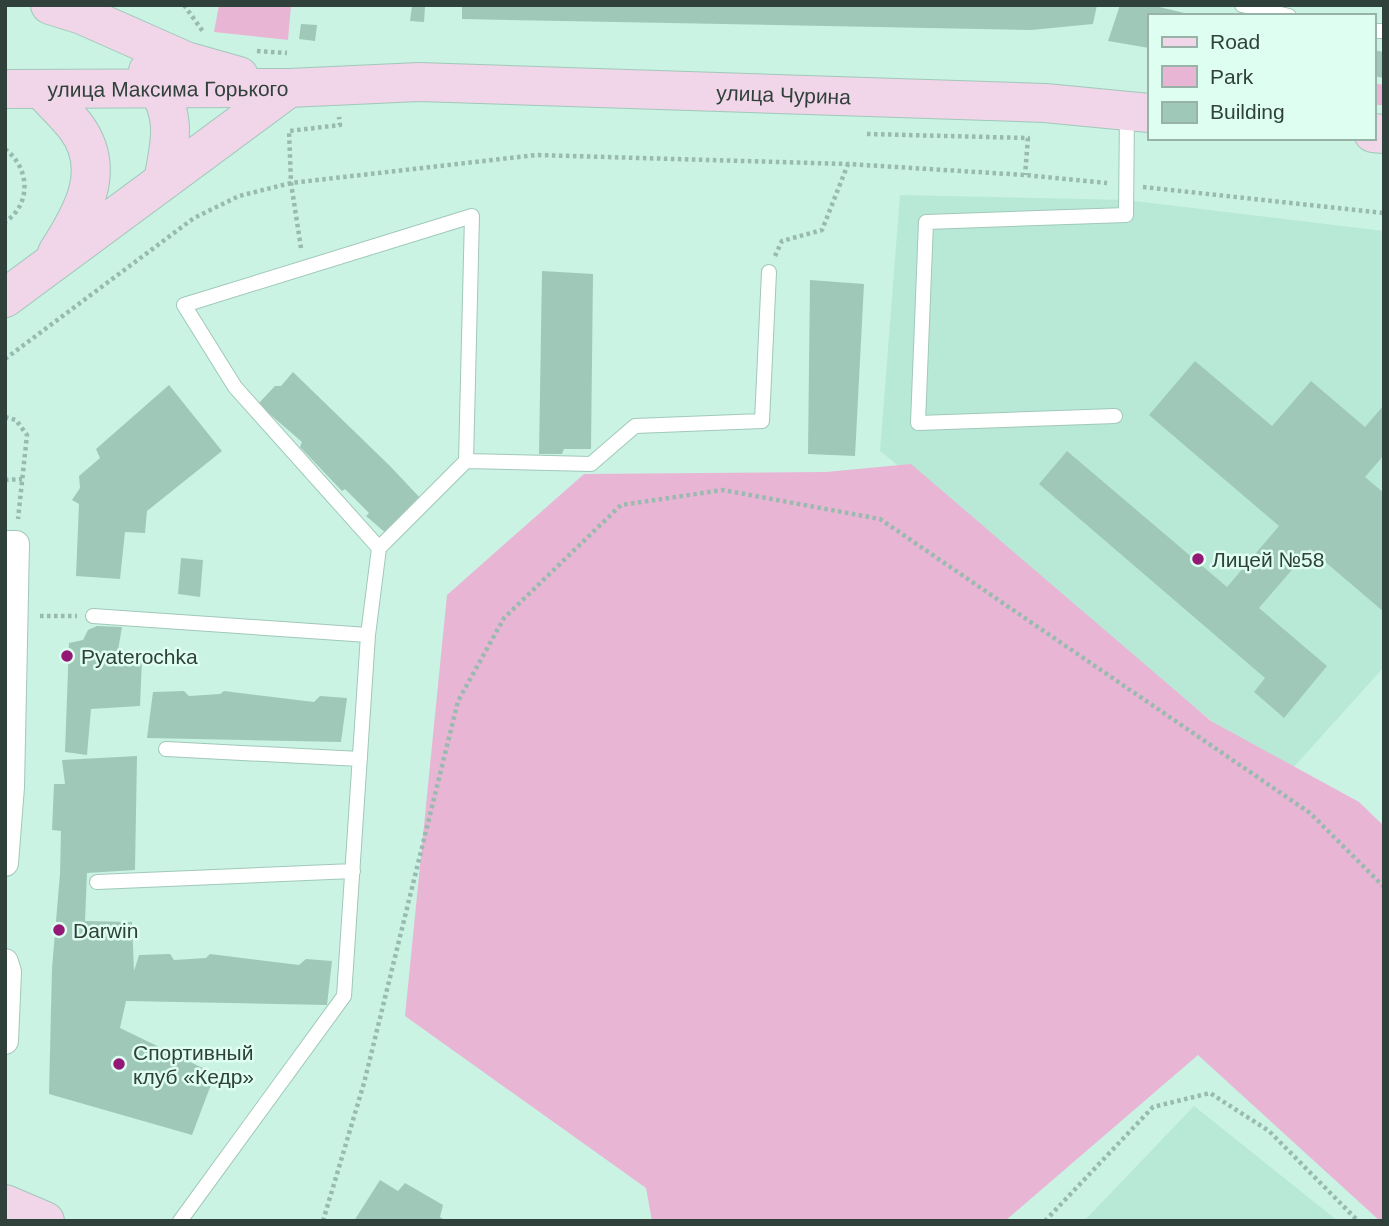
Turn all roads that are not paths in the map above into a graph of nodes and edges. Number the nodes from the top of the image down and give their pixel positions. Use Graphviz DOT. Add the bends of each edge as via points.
graph roads {
  1 [pos="50,5"];
  2 [pos="1242,5"];
  3 [pos="1280,14"];
  4 [pos="115,31"];
  5 [pos="5,89"];
  6 [pos="160,89"];
  7 [pos="289,89"];
  8 [pos="43,91"];
  9 [pos="1138,112"];
  10 [pos="163,181"];
  11 [pos="45,270"];
  12 [pos="769,272"];
  13 [pos="5,298"];
  14 [pos="1115,416"];
  15 [pos="466,461"];
  16 [pos="10,544"];
  17 [pos="379,548"];
  18 [pos="93,616"];
  19 [pos="368,635"];
  20 [pos="166,749"];
  21 [pos="360,758"];
  22 [pos="5,863"];
  23 [pos="353,871"];
  24 [pos="97,882"];
  25 [pos="5,962"];
  26 [pos="5,1041"];
  27 [pos="5,1204"];
  28 [pos="45,1221"];
  29 [pos="180,1221"];
  1 -- 4 [label="street, улица Максима Горького"];
  2 -- 3 [label="lane"];
  4 -- 6 [label="street"];
  4 -- 7 [label="street, улица Максима Горького" via="186,61"];
  5 -- 8 [label="street, улица Максима Горького"];
  6 -- 7 [label="street, улица Максима Горького"];
  6 -- 8 [label="street, улица Максима Горького"];
  6 -- 10 [label="street" via="170,113 171,139"];
  7 -- 9 [label="street, улица Чурина" via="419,82 1045,103"];
  7 -- 10 [label="street"];
  8 -- 11 [label="street" via="77,128 93,177 88,199 71,232"];
  9 -- 14 [label="lane" via="1126,215 926,222 918,423"];
  10 -- 11 [label="street"];
  11 -- 13 [label="street"];
  12 -- 15 [label="lane" via="762,421 635,426 591,464"];
  15 -- 17 [label="lane"];
  15 -- 17 [label="lane" via="472,216 184,304 235,387"];
  16 -- 22 [label="street" via="14,616"];
  17 -- 19 [label="lane"];
  18 -- 19 [label="lane"];
  19 -- 21 [label="lane"];
  20 -- 21 [label="lane"];
  21 -- 23 [label="lane"];
  23 -- 24 [label="lane"];
  23 -- 29 [label="lane" via="344,996"];
  25 -- 26 [label="street"];
  27 -- 28 [label="street"];
}
